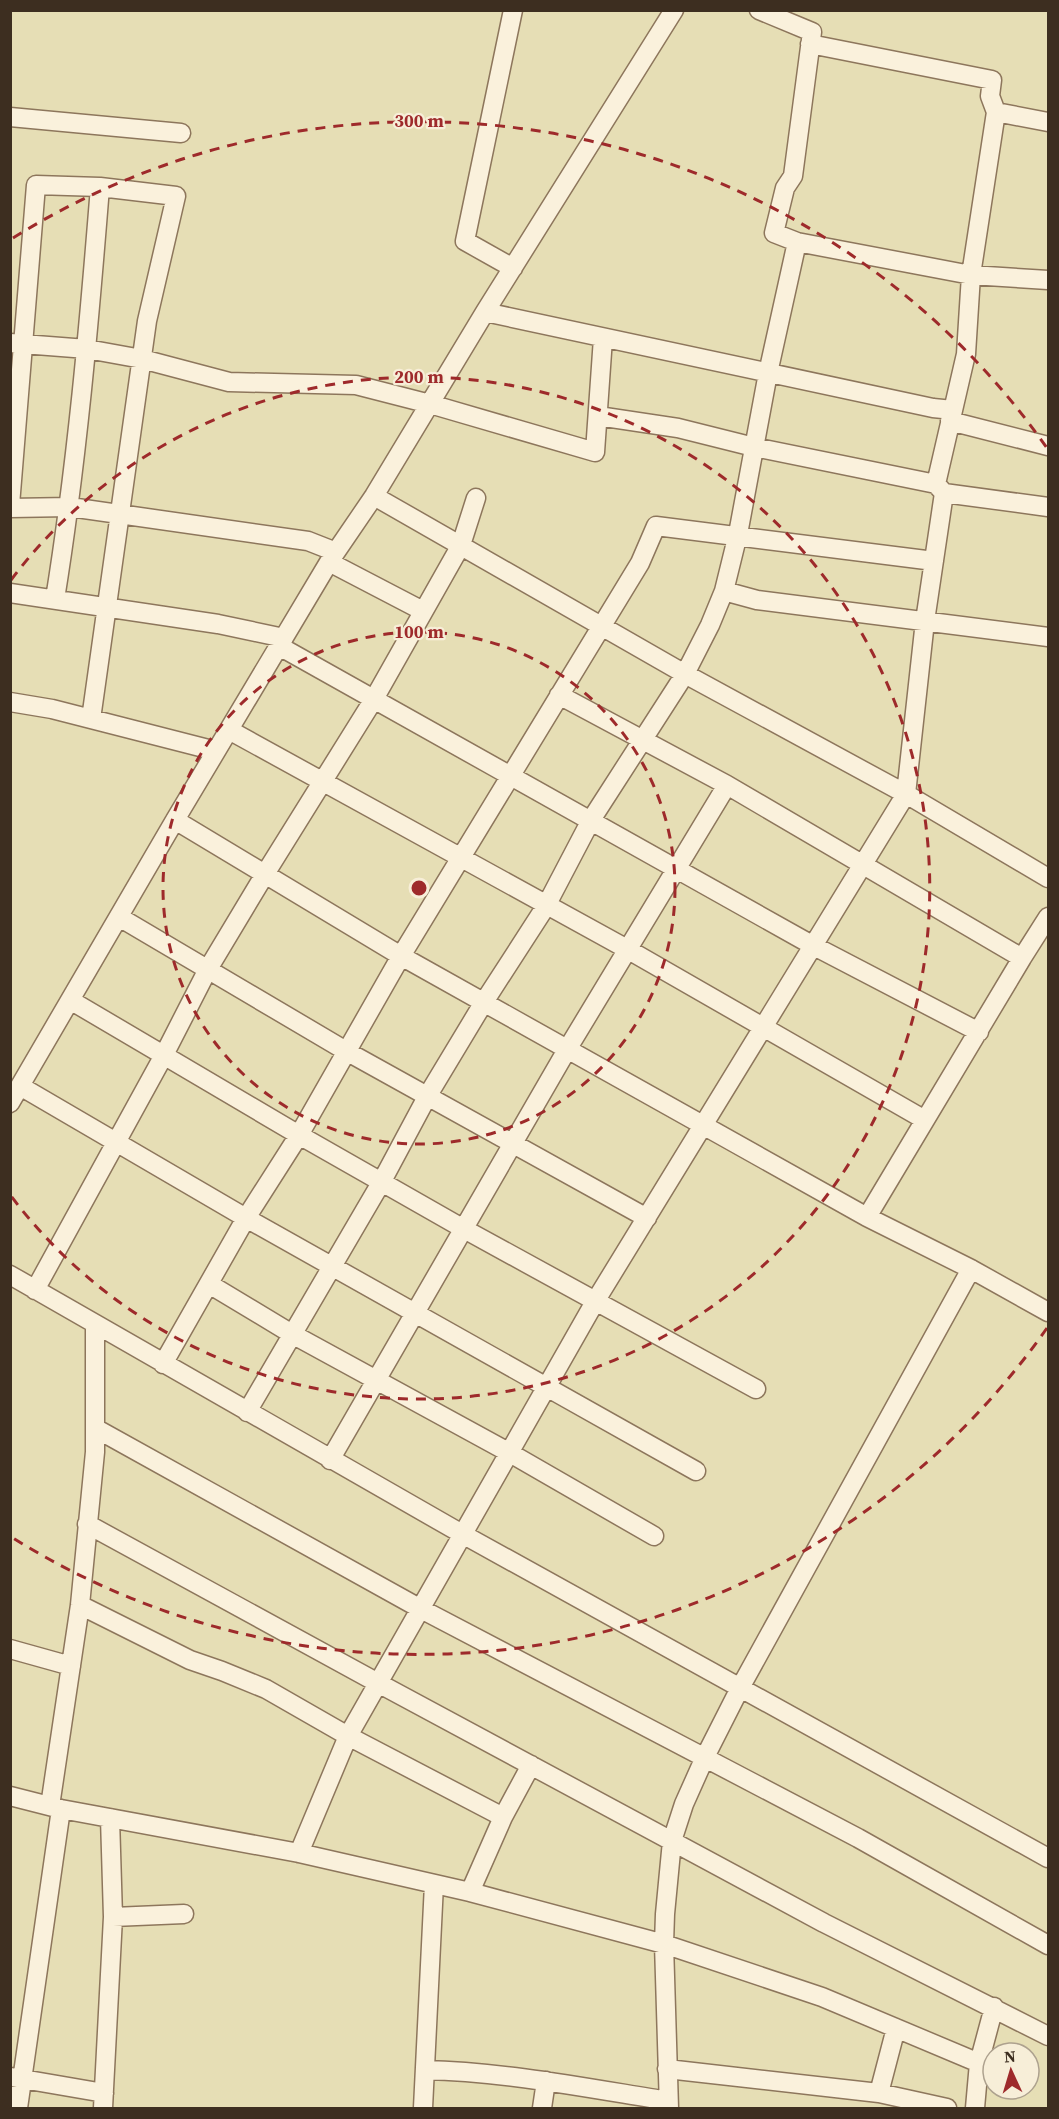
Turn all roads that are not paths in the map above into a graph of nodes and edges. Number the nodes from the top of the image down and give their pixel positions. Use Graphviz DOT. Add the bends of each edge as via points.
graph roads {
  1 [pos="513,10"];
  2 [pos="674,10"];
  3 [pos="759,10"];
  4 [pos="810,44"];
  5 [pos="996,112"];
  6 [pos="10,117"];
  7 [pos="1048,122"];
  8 [pos="181,133"];
  9 [pos="100,187"];
  10 [pos="797,242"];
  11 [pos="513,268"];
  12 [pos="971,275"];
  13 [pos="1048,280"];
  14 [pos="485,312"];
  15 [pos="603,338"];
  16 [pos="17,343"];
  17 [pos="87,349"];
  18 [pos="142,359"];
  19 [pos="768,373"];
  20 [pos="430,404"];
  21 [pos="952,415"];
  22 [pos="598,416"];
  23 [pos="1048,446"];
  24 [pos="754,447"];
  25 [pos="940,488"];
  26 [pos="374,496"];
  27 [pos="476,498"];
  28 [pos="10,506"];
  29 [pos="70,507"];
  30 [pos="1048,507"];
  31 [pos="121,513"];
  32 [pos="738,534"];
  33 [pos="460,545"];
  34 [pos="333,557"];
  35 [pos="934,561"];
  36 [pos="724,591"];
  37 [pos="10,592"];
  38 [pos="55,599"];
  39 [pos="108,607"];
  40 [pos="423,611"];
  41 [pos="925,621"];
  42 [pos="601,627"];
  43 [pos="1048,637"];
  44 [pos="282,642"];
  45 [pos="685,674"];
  46 [pos="559,695"];
  47 [pos="374,699"];
  48 [pos="10,702"];
  49 [pos="91,719"];
  50 [pos="229,730"];
  51 [pos="642,741"];
  52 [pos="216,751"];
  53 [pos="510,775"];
  54 [pos="321,783"];
  55 [pos="727,785"];
  56 [pos="906,794"];
  57 [pos="175,820"];
  58 [pos="591,820"];
  59 [pos="459,859"];
  60 [pos="863,863"];
  61 [pos="678,869"];
  62 [pos="265,874"];
  63 [pos="1048,878"];
  64 [pos="546,906"];
  65 [pos="119,916"];
  66 [pos="1048,917"];
  67 [pos="812,945"];
  68 [pos="627,949"];
  69 [pos="401,956"];
  70 [pos="1022,958"];
  71 [pos="208,969"];
  72 [pos="70,1000"];
  73 [pos="484,1002"];
  74 [pos="764,1026"];
  75 [pos="979,1032"];
  76 [pos="568,1048"];
  77 [pos="346,1051"];
  78 [pos="164,1055"];
  79 [pos="20,1086"];
  80 [pos="428,1095"];
  81 [pos="10,1103"];
  82 [pos="925,1120"];
  83 [pos="705,1125"];
  84 [pos="299,1135"];
  85 [pos="115,1141"];
  86 [pos="513,1143"];
  87 [pos="382,1181"];
  88 [pos="867,1217"];
  89 [pos="246,1218"];
  90 [pos="647,1218"];
  91 [pos="464,1229"];
  92 [pos="332,1265"];
  93 [pos="971,1269"];
  94 [pos="10,1275"];
  95 [pos="208,1284"];
  96 [pos="35,1290"];
  97 [pos="596,1300"];
  98 [pos="415,1312"];
  99 [pos="1048,1312"];
  100 [pos="95,1324"];
  101 [pos="292,1334"];
  102 [pos="163,1364"];
  103 [pos="375,1380"];
  104 [pos="548,1386"];
  105 [pos="756,1389"];
  106 [pos="247,1412"];
  107 [pos="95,1428"];
  108 [pos="510,1453"];
  109 [pos="330,1460"];
  110 [pos="696,1471"];
  111 [pos="87,1524"];
  112 [pos="464,1535"];
  113 [pos="654,1536"];
  114 [pos="80,1605"];
  115 [pos="421,1609"];
  116 [pos="10,1649"];
  117 [pos="71,1666"];
  118 [pos="378,1683"];
  119 [pos="740,1688"];
  120 [pos="348,1736"];
  121 [pos="705,1757"];
  122 [pos="531,1765"];
  123 [pos="10,1796"];
  124 [pos="55,1808"];
  125 [pos="502,1816"];
  126 [pos="110,1818"];
  127 [pos="672,1841"];
  128 [pos="299,1853"];
  129 [pos="1048,1858"];
  130 [pos="434,1884"];
  131 [pos="470,1892"];
  132 [pos="184,1914"];
  133 [pos="113,1917"];
  134 [pos="664,1944"];
  135 [pos="1048,1945"];
  136 [pos="994,2007"];
  137 [pos="896,2028"];
  138 [pos="1048,2036"];
  139 [pos="979,2063"];
  140 [pos="668,2069"];
  141 [pos="425,2070"];
  142 [pos="16,2078"];
  143 [pos="546,2081"];
  144 [pos="879,2093"];
  145 [pos="103,2101"];
  146 [pos="669,2105"];
  147 [pos="18,2109"];
  148 [pos="423,2109"];
  149 [pos="542,2109"];
  150 [pos="947,2109"];
  151 [pos="975,2109"];
  1 -- 11 [label="street" via="465,242"];
  2 -- 11 [label="street"];
  3 -- 4 [label="street" via="812,32"];
  4 -- 5 [label="street" via="992,80 990,96"];
  4 -- 10 [label="street" via="793,176 774,233"];
  5 -- 7 [label="street"];
  5 -- 12 [label="street"];
  6 -- 8 [label="street"];
  9 -- 16 [label="street" via="36,185"];
  9 -- 17 [label="street"];
  9 -- 18 [label="street" via="176,196"];
  10 -- 12 [label="street"];
  10 -- 19 [label="street"];
  11 -- 14 [label="street"];
  12 -- 13 [label="street"];
  12 -- 21 [label="street" via="966,354"];
  14 -- 15 [label="street"];
  14 -- 20 [label="street"];
  15 -- 19 [label="street"];
  15 -- 22 [label="street"];
  16 -- 17 [label="street"];
  16 -- 28 [label="street"];
  17 -- 18 [label="street"];
  17 -- 29 [label="street"];
  18 -- 20 [label="street" via="230,382 356,385"];
  18 -- 31 [label="street"];
  19 -- 21 [label="street"];
  19 -- 24 [label="street"];
  20 -- 22 [label="street" via="595,452"];
  20 -- 26 [label="street"];
  21 -- 23 [label="street"];
  21 -- 25 [label="street"];
  22 -- 24 [label="street" via="678,428"];
  24 -- 25 [label="street"];
  24 -- 32 [label="street"];
  25 -- 30 [label="street"];
  25 -- 35 [label="street"];
  26 -- 33 [label="street"];
  26 -- 34 [label="street"];
  27 -- 33 [label="street"];
  28 -- 29 [label="street"];
  29 -- 31 [label="street"];
  29 -- 38 [label="street"];
  31 -- 34 [label="street" via="308,541"];
  31 -- 39 [label="street"];
  32 -- 35 [label="street"];
  32 -- 36 [label="street"];
  32 -- 42 [label="street" via="656,526 640,563"];
  33 -- 40 [label="street"];
  33 -- 42 [label="street"];
  34 -- 40 [label="street"];
  34 -- 44 [label="street"];
  35 -- 41 [label="street"];
  36 -- 41 [label="street" via="757,600"];
  36 -- 45 [label="street"];
  37 -- 38 [label="street"];
  38 -- 39 [label="street"];
  39 -- 44 [label="street" via="218,624"];
  39 -- 49 [label="street"];
  40 -- 47 [label="street"];
  41 -- 43 [label="street"];
  41 -- 56 [label="street"];
  42 -- 45 [label="street"];
  42 -- 46 [label="street"];
  44 -- 47 [label="street"];
  44 -- 50 [label="street"];
  45 -- 51 [label="street"];
  45 -- 56 [label="street"];
  46 -- 51 [label="street"];
  46 -- 53 [label="street"];
  47 -- 53 [label="street"];
  47 -- 54 [label="street"];
  48 -- 49 [label="street"];
  49 -- 52 [label="street"];
  50 -- 52 [label="street"];
  50 -- 54 [label="street"];
  51 -- 55 [label="street"];
  51 -- 58 [label="street"];
  52 -- 57 [label="street"];
  53 -- 58 [label="street"];
  53 -- 59 [label="street"];
  54 -- 59 [label="street"];
  54 -- 62 [label="street"];
  55 -- 60 [label="street"];
  55 -- 61 [label="street"];
  56 -- 60 [label="street"];
  56 -- 63 [label="street"];
  57 -- 62 [label="street"];
  57 -- 65 [label="street"];
  58 -- 61 [label="street"];
  58 -- 64 [label="street"];
  59 -- 64 [label="street"];
  59 -- 69 [label="street"];
  60 -- 67 [label="street"];
  60 -- 70 [label="street"];
  61 -- 67 [label="street"];
  61 -- 68 [label="street"];
  62 -- 69 [label="street"];
  62 -- 71 [label="street"];
  64 -- 68 [label="street"];
  64 -- 73 [label="street"];
  65 -- 71 [label="street"];
  65 -- 72 [label="street"];
  66 -- 70 [label="street"];
  67 -- 74 [label="street"];
  67 -- 75 [label="street"];
  68 -- 74 [label="street"];
  68 -- 76 [label="street"];
  69 -- 73 [label="street"];
  69 -- 77 [label="street"];
  70 -- 75 [label="street"];
  71 -- 77 [label="street"];
  71 -- 78 [label="street"];
  72 -- 78 [label="street"];
  72 -- 79 [label="street"];
  73 -- 76 [label="street"];
  73 -- 80 [label="street"];
  74 -- 82 [label="street"];
  74 -- 83 [label="street"];
  75 -- 82 [label="street"];
  76 -- 83 [label="street"];
  76 -- 86 [label="street"];
  77 -- 80 [label="street"];
  77 -- 84 [label="street"];
  78 -- 84 [label="street"];
  78 -- 85 [label="street"];
  79 -- 81 [label="street"];
  79 -- 85 [label="street"];
  80 -- 86 [label="street"];
  80 -- 87 [label="street"];
  82 -- 88 [label="street"];
  83 -- 88 [label="street"];
  83 -- 90 [label="street"];
  84 -- 87 [label="street"];
  84 -- 89 [label="street"];
  85 -- 89 [label="street"];
  85 -- 96 [label="street"];
  86 -- 90 [label="street"];
  86 -- 91 [label="street"];
  87 -- 91 [label="street"];
  87 -- 92 [label="street"];
  88 -- 93 [label="street"];
  89 -- 92 [label="street"];
  89 -- 95 [label="street"];
  90 -- 97 [label="street"];
  91 -- 97 [label="street"];
  91 -- 98 [label="street"];
  92 -- 98 [label="street"];
  92 -- 101 [label="street"];
  93 -- 99 [label="street"];
  93 -- 119 [label="street"];
  94 -- 96 [label="street"];
  95 -- 101 [label="street"];
  95 -- 102 [label="street"];
  96 -- 100 [label="street"];
  97 -- 104 [label="street"];
  97 -- 105 [label="street"];
  98 -- 103 [label="street"];
  98 -- 104 [label="street"];
  100 -- 102 [label="street"];
  100 -- 107 [label="street"];
  101 -- 103 [label="street"];
  101 -- 106 [label="street"];
  102 -- 106 [label="street"];
  103 -- 108 [label="street"];
  103 -- 109 [label="street"];
  104 -- 108 [label="street"];
  104 -- 110 [label="street"];
  106 -- 109 [label="street"];
  107 -- 111 [label="street"];
  107 -- 115 [label="street"];
  108 -- 112 [label="street"];
  108 -- 113 [label="street"];
  109 -- 112 [label="street"];
  111 -- 114 [label="street"];
  111 -- 118 [label="street"];
  112 -- 115 [label="street"];
  112 -- 119 [label="street"];
  114 -- 117 [label="street"];
  114 -- 120 [label="street" via="190,1660 266,1689"];
  115 -- 118 [label="street"];
  115 -- 121 [label="street"];
  116 -- 117 [label="street"];
  117 -- 124 [label="street"];
  118 -- 120 [label="street"];
  118 -- 122 [label="street"];
  119 -- 121 [label="street"];
  119 -- 129 [label="street"];
  120 -- 125 [label="street"];
  120 -- 128 [label="street"];
  121 -- 127 [label="street"];
  121 -- 135 [label="street"];
  122 -- 125 [label="street"];
  122 -- 127 [label="street"];
  123 -- 124 [label="street"];
  124 -- 126 [label="street"];
  124 -- 142 [label="street"];
  125 -- 131 [label="street"];
  126 -- 128 [label="street"];
  126 -- 133 [label="street"];
  127 -- 134 [label="street"];
  127 -- 136 [label="street" via="824,1923"];
  128 -- 130 [label="street"];
  130 -- 131 [label="street"];
  130 -- 141 [label="street"];
  131 -- 134 [label="street"];
  132 -- 133 [label="street"];
  133 -- 145 [label="street"];
  134 -- 137 [label="street" via="822,1997"];
  134 -- 140 [label="street"];
  136 -- 138 [label="street"];
  136 -- 139 [label="street"];
  137 -- 139 [label="street"];
  137 -- 144 [label="street"];
  139 -- 151 [label="street"];
  140 -- 144 [label="street"];
  140 -- 146 [label="street"];
  141 -- 143 [label="street"];
  141 -- 148 [label="street"];
  142 -- 145 [label="street"];
  142 -- 147 [label="street"];
  143 -- 146 [label="street"];
  143 -- 149 [label="street"];
  144 -- 150 [label="street"];
}
